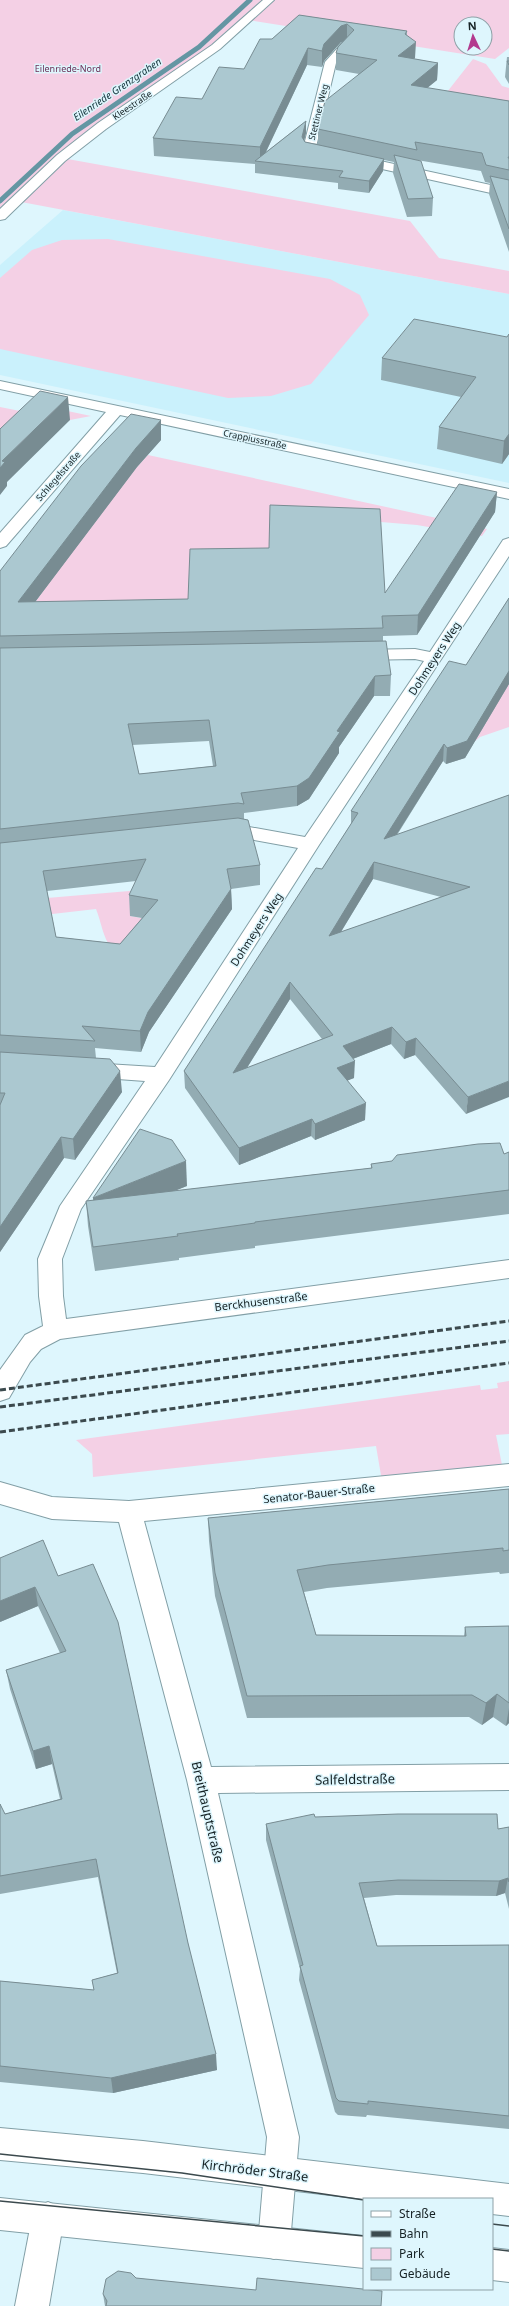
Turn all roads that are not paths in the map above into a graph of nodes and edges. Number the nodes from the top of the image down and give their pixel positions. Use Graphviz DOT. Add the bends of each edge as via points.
graph roads {
  1 [pos="270,0"];
  2 [pos="346,45"];
  3 [pos="509,193"];
  4 [pos="0,216"];
  5 [pos="0,385"];
  6 [pos="117,409"];
  7 [pos="509,494"];
  8 [pos="0,543"];
  9 [pos="509,543"];
  10 [pos="344,655"];
  11 [pos="435,658"];
  12 [pos="206,834"];
  13 [pos="310,844"];
  14 [pos="69,1069"];
  15 [pos="161,1075"];
  16 [pos="509,1269"];
  17 [pos="56,1330"];
  18 [pos="0,1391"];
  19 [pos="509,1475"];
  20 [pos="0,1493"];
  21 [pos="129,1512"];
  22 [pos="509,1777"];
  23 [pos="201,1780"];
  24 [pos="0,2144"];
  25 [pos="280,2172"];
  26 [pos="493,2198"];
  27 [pos="493,2198"];
  28 [pos="509,2200"];
  29 [pos="0,2214"];
  30 [pos="48,2218"];
  31 [pos="274,2243"];
  32 [pos="363,2252"];
  33 [pos="493,2264"];
  34 [pos="509,2266"];
  35 [pos="32,2306"];
  1 -- 4 [label="street, Kleestraße" via="216,47 102,126 61,158"];
  2 -- 3 [label="street, Stettiner Weg" via="331,62 309,150"];
  5 -- 6 [label="street, Crappiusstraße"];
  6 -- 7 [label="street, Crappiusstraße"];
  6 -- 8 [label="street, Schlegelstraße"];
  9 -- 11 [label="street, Dohmeyers Weg"];
  10 -- 11 [label="street" via="415,654"];
  11 -- 13 [label="street, Dohmeyers Weg"];
  12 -- 13 [label="street" via="238,831"];
  13 -- 15 [label="street, Dohmeyers Weg"];
  14 -- 15 [label="street"];
  15 -- 17 [label="street, Dohmeyers Weg" via="71,1206 50,1259 51,1296"];
  16 -- 17 [label="street, Berckhusenstraße"];
  17 -- 18 [label="street, Berckhusenstraße" via="33,1342"];
  19 -- 21 [label="street, Senator-Bauer-Straße"];
  20 -- 21 [label="street" via="52,1508"];
  21 -- 23 [label="street, Breithauptstraße"];
  22 -- 23 [label="street, Salfeldstraße"];
  23 -- 25 [label="street, Breithauptstraße" via="283,2137"];
  24 -- 25 [label="street, Kirchröder Straße"];
  25 -- 27 [label="street, Kirchröder Straße"];
  25 -- 31 [label="street, Breithauptstraße"];
  26 -- 28 [label="street, Kirchröder Straße"];
  29 -- 30 [label="street"];
  30 -- 31 [label="street"];
  30 -- 35 [label="street"];
  31 -- 32 [label="street"];
  33 -- 34 [label="street"];
}
